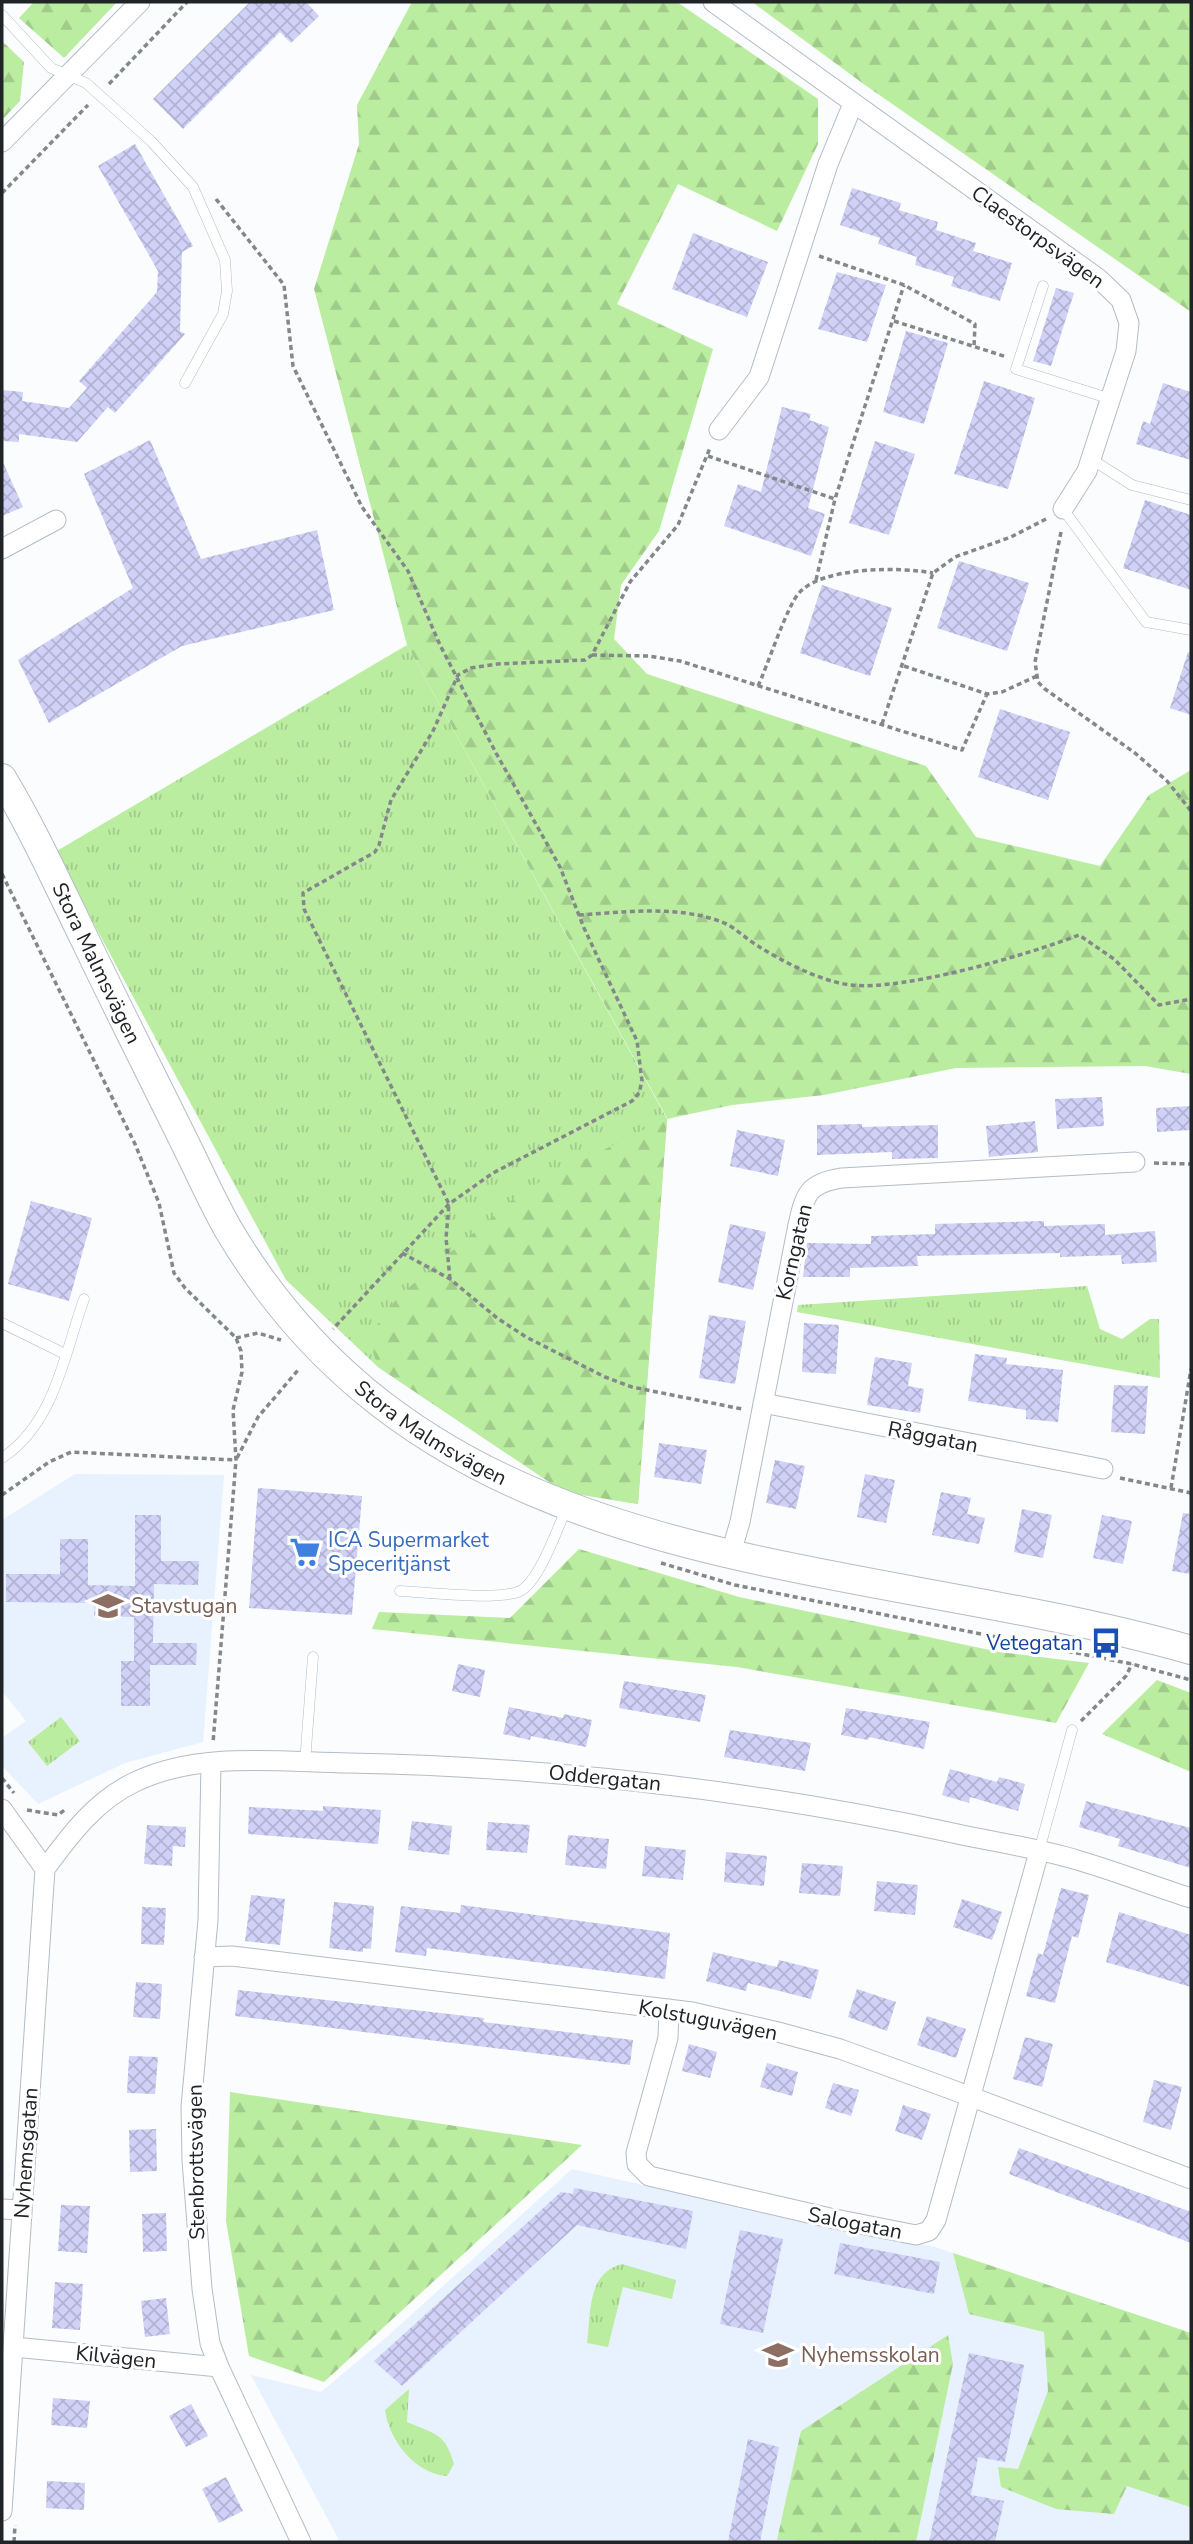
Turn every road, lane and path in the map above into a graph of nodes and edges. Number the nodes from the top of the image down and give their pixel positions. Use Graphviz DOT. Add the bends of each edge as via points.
graph roads {
  1 [pos="140,2"];
  2 [pos="713,2"];
  3 [pos="2,15"];
  4 [pos="67,76"];
  5 [pos="108,85"];
  6 [pos="117,93"];
  7 [pos="853,104"];
  8 [pos="2,142"];
  9 [pos="215,197"];
  10 [pos="800,250"];
  11 [pos="904,285"];
  12 [pos="1043,286"];
  13 [pos="893,321"];
  14 [pos="974,346"];
  15 [pos="1018,360"];
  16 [pos="185,383"];
  17 [pos="1111,399"];
  18 [pos="719,430"];
  19 [pos="707,456"];
  20 [pos="1091,459"];
  21 [pos="835,499"];
  22 [pos="1191,500"];
  23 [pos="1063,509"];
  24 [pos="56,520"];
  25 [pos="2,549"];
  26 [pos="933,573"];
  27 [pos="816,580"];
  28 [pos="1191,630"];
  29 [pos="592,655"];
  30 [pos="904,666"];
  31 [pos="458,675"];
  32 [pos="1037,677"];
  33 [pos="758,687"];
  34 [pos="986,694"];
  35 [pos="882,724"];
  36 [pos="2,778"];
  37 [pos="1191,811"];
  38 [pos="2,874"];
  39 [pos="579,915"];
  40 [pos="1191,999"];
  41 [pos="1135,1162"];
  42 [pos="1191,1164"];
  43 [pos="449,1203"];
  44 [pos="402,1253"];
  45 [pos="450,1279"];
  46 [pos="84,1299"];
  47 [pos="2,1323"];
  48 [pos="325,1339"];
  49 [pos="65,1354"];
  50 [pos="299,1369"];
  51 [pos="1191,1369"];
  52 [pos="763,1403"];
  53 [pos="2,1458"];
  54 [pos="236,1460"];
  55 [pos="1103,1469"];
  56 [pos="1171,1488"];
  57 [pos="1191,1493"];
  58 [pos="2,1496"];
  59 [pos="568,1506"];
  60 [pos="731,1553"];
  61 [pos="400,1591"];
  62 [pos="1191,1650"];
  63 [pos="313,1657"];
  64 [pos="1132,1664"];
  65 [pos="1072,1730"];
  66 [pos="305,1762"];
  67 [pos="211,1763"];
  68 [pos="2,1809"];
  69 [pos="1039,1852"];
  70 [pos="45,1869"];
  71 [pos="1191,1898"];
  72 [pos="204,1957"];
  73 [pos="669,2010"];
  74 [pos="971,2097"];
  75 [pos="1191,2179"];
  76 [pos="12,2210"];
  77 [pos="14,2347"];
  78 [pos="219,2367"];
  79 [pos="9,2513"];
  80 [pos="14,2542"];
  81 [pos="301,2542"];
  1 -- 4 [label="street"];
  2 -- 7 [label="street, Claestorpsvägen"];
  3 -- 4 [label="lane" via="51,68"];
  4 -- 8 [label="street"];
  4 -- 16 [label="lane" via="86,83 151,141 193,187 225,260 227,291 222,314"];
  5 -- 6 [label="path"];
  7 -- 10 [label="street"];
  7 -- 17 [label="street, Claestorpsvägen" via="1099,279 1121,300 1129,323 1126,351"];
  9 -- 31 [label="path" via="284,285 293,366 362,506 408,571"];
  10 -- 11 [label="path"];
  10 -- 18 [label="street" via="759,377"];
  11 -- 13 [label="path"];
  11 -- 14 [label="path" via="975,324"];
  12 -- 15 [label="lane"];
  13 -- 14 [label="path"];
  13 -- 21 [label="path"];
  14 -- 15 [label="path"];
  15 -- 17 [label="lane" via="1016,369"];
  17 -- 20 [label="street, Claestorpsvägen"];
  18 -- 19 [label="path"];
  19 -- 21 [label="path"];
  19 -- 29 [label="path" via="678,525 630,582"];
  20 -- 22 [label="lane" via="1132,485"];
  20 -- 23 [label="street, Claestorpsvägen"];
  21 -- 27 [label="path"];
  23 -- 26 [label="path" via="1011,537 955,556"];
  23 -- 28 [label="lane" via="1146,622"];
  23 -- 32 [label="path" via="1058,556 1035,662"];
  24 -- 25 [label="street"];
  26 -- 27 [label="path" via="874,570"];
  26 -- 30 [label="path"];
  27 -- 33 [label="path" via="795,598"];
  29 -- 31 [label="path" via="586,660 484,666"];
  29 -- 33 [label="path" via="661,657"];
  30 -- 34 [label="path"];
  30 -- 35 [label="path"];
  31 -- 39 [label="path" via="560,867"];
  31 -- 43 [label="path" via="433,731 391,800 375,852 309,888 302,900"];
  32 -- 34 [label="path"];
  32 -- 37 [label="path" via="1055,697 1143,760"];
  33 -- 35 [label="path"];
  34 -- 35 [label="path" via="962,750"];
  36 -- 59 [label="street, Stora Malmsvägen" via="228,1228 295,1325 343,1372 410,1426 482,1468"];
  38 -- 54 [label="path" via="135,1144 159,1203 174,1273 236,1338 243,1361 233,1410"];
  39 -- 40 [label="path" via="649,911 723,922 788,962 849,985 935,976 1079,935 1114,959 1159,1005"];
  39 -- 43 [label="path" via="637,1041 642,1064 639,1093 632,1101 493,1173"];
  41 -- 42 [label="path"];
  41 -- 52 [label="street, Korngatan" via="823,1181 812,1188 803,1201"];
  43 -- 44 [label="path"];
  43 -- 45 [label="path"];
  44 -- 45 [label="path"];
  44 -- 48 [label="path"];
  45 -- 52 [label="path" via="526,1337 605,1377 632,1387 743,1409"];
  46 -- 49 [label="lane"];
  47 -- 49 [label="lane"];
  49 -- 53 [label="lane" via="55,1390 35,1428"];
  50 -- 54 [label="path" via="258,1417"];
  51 -- 56 [label="path"];
  52 -- 55 [label="street, Råggatan"];
  52 -- 60 [label="street, Korngatan"];
  54 -- 58 [label="path" via="71,1452"];
  54 -- 67 [label="path"];
  55 -- 56 [label="path" via="1115,1477"];
  56 -- 57 [label="path"];
  59 -- 60 [label="street, Stora Malmsvägen" via="655,1537"];
  59 -- 61 [label="lane" via="531,1581 520,1591"];
  60 -- 62 [label="street, Stora Malmsvägen"];
  63 -- 66 [label="lane"];
  64 -- 65 [label="path" via="1126,1676"];
  65 -- 69 [label="lane"];
  66 -- 67 [label="street, Oddergatan"];
  66 -- 69 [label="street, Oddergatan" via="516,1769 716,1791 824,1807"];
  67 -- 70 [label="street, Oddergatan" via="135,1782 105,1800 72,1831"];
  67 -- 72 [label="street, Stenbrottsvägen"];
  68 -- 70 [label="street"];
  69 -- 71 [label="street, Oddergatan"];
  69 -- 74 [label="street, Salogatan"];
  70 -- 76 [label="street, Nyhemsgatan"];
  72 -- 73 [label="street, Kolstuguvägen" via="232,1956"];
  72 -- 78 [label="street, Stenbrottsvägen" via="191,2107 192,2161 202,2289 210,2343"];
  73 -- 74 [label="street, Kolstuguvägen" via="839,2049"];
  73 -- 74 [label="street, Salogatan" via="668,2038 636,2153 636,2164 649,2176 668,2183 916,2235 929,2231 936,2220"];
  74 -- 75 [label="street, Kolstuguvägen"];
  76 -- 77 [label="street, Nyhemsgatan"];
  77 -- 78 [label="street, Kilvägen"];
  77 -- 79 [label="street, Nyhemsgatan"];
  78 -- 81 [label="street, Stenbrottsvägen"];
  79 -- 80 [label="path"];
}
